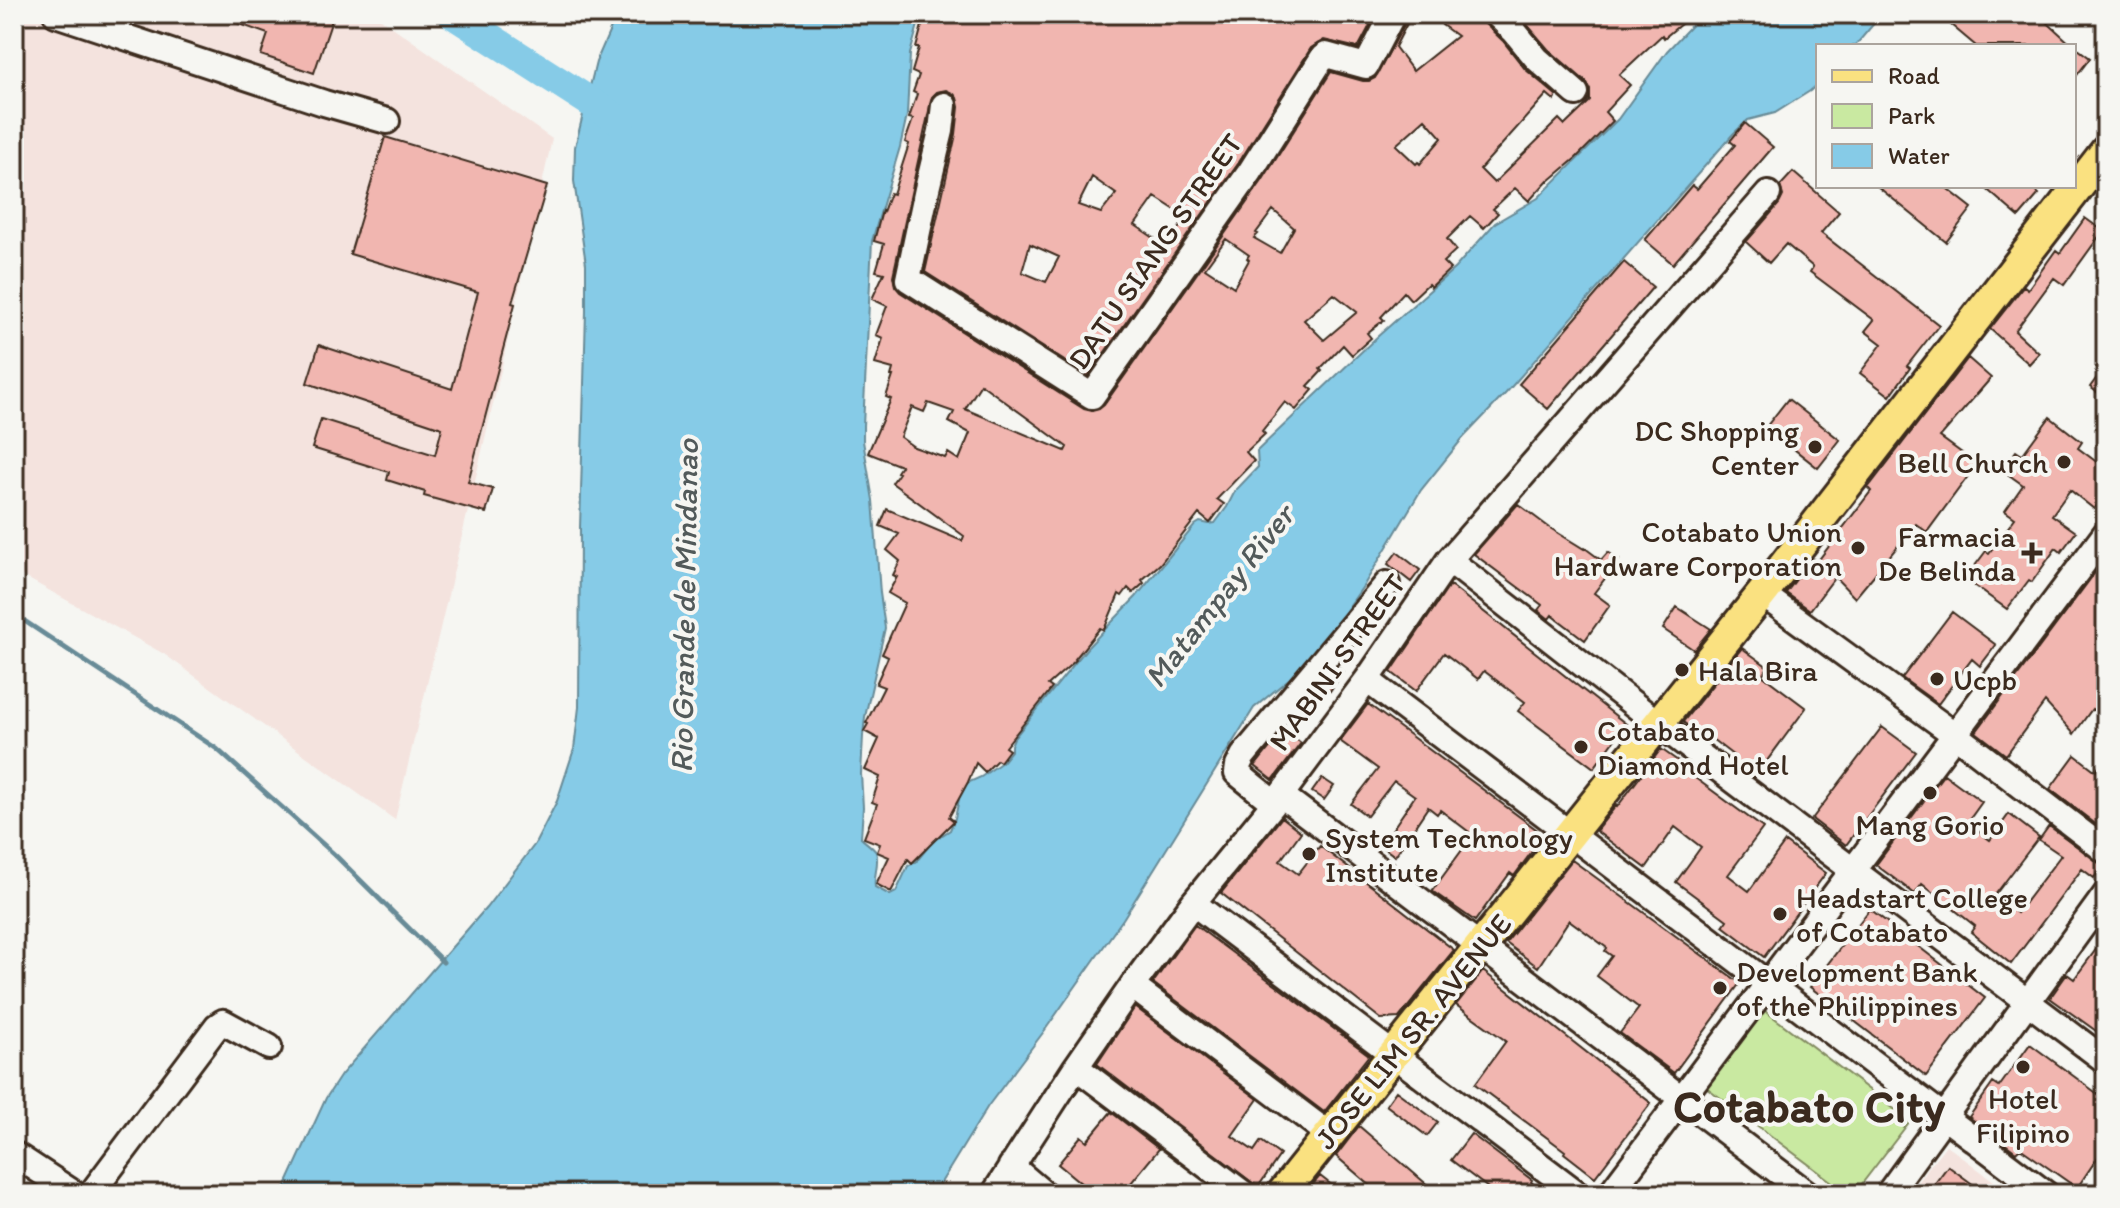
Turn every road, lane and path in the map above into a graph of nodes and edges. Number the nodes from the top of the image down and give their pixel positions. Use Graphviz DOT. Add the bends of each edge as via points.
graph roads {
  1 [pos="56,14"];
  2 [pos="1393,14"];
  3 [pos="1496,14"];
  4 [pos="1576,93"];
  5 [pos="944,105"];
  6 [pos="387,121"];
  7 [pos="2106,151"];
  8 [pos="1768,194"];
  9 [pos="2106,533"];
  10 [pos="1449,560"];
  11 [pos="1387,584"];
  12 [pos="1762,594"];
  13 [pos="1367,680"];
  14 [pos="1659,724"];
  15 [pos="1954,734"];
  16 [pos="1278,799"];
  17 [pos="1570,836"];
  18 [pos="2106,851"];
  19 [pos="1853,870"];
  20 [pos="2106,894"];
  21 [pos="1193,903"];
  22 [pos="1480,947"];
  23 [pos="1767,984"];
  24 [pos="1132,986"];
  25 [pos="2027,1002"];
  26 [pos="269,1047"];
  27 [pos="1394,1055"];
  28 [pos="2106,1061"];
  29 [pos="1076,1067"];
  30 [pos="1681,1099"];
  31 [pos="1944,1117"];
  32 [pos="1330,1135"];
  33 [pos="14,1154"];
  34 [pos="1011,1166"];
  35 [pos="75,1194"];
  36 [pos="91,1194"];
  37 [pos="994,1194"];
  38 [pos="1044,1194"];
  39 [pos="1244,1194"];
  40 [pos="1282,1194"];
  41 [pos="1578,1194"];
  42 [pos="1610,1194"];
  43 [pos="1808,1194"];
  44 [pos="1888,1194"];
  45 [pos="2046,1194"];
  1 -- 6 [label="street"];
  2 -- 5 [label="street, DATU SIANG STREET" via="1366,66 1323,57 1250,172 1092,396 908,279"];
  3 -- 4 [label="street"];
  7 -- 12 [label="main road, JOSE LIM SR. AVENUE"];
  8 -- 10 [label="street, MABINI STREET"];
  9 -- 15 [label="street"];
  10 -- 13 [label="street, MABINI STREET"];
  10 -- 14 [label="street"];
  11 -- 16 [label="street" via="1238,766 1237,773"];
  12 -- 14 [label="main road, JOSE LIM SR. AVENUE"];
  12 -- 15 [label="street"];
  13 -- 16 [label="street, MABINI STREET"];
  13 -- 17 [label="street"];
  14 -- 17 [label="main road, JOSE LIM SR. AVENUE"];
  14 -- 19 [label="street"];
  15 -- 18 [label="street"];
  15 -- 19 [label="street"];
  16 -- 21 [label="street, MABINI STREET"];
  16 -- 22 [label="street"];
  17 -- 22 [label="main road, JOSE LIM SR. AVENUE"];
  17 -- 23 [label="street"];
  19 -- 23 [label="street"];
  19 -- 25 [label="street"];
  20 -- 25 [label="street"];
  21 -- 24 [label="street, MABINI STREET"];
  21 -- 27 [label="street"];
  22 -- 27 [label="main road, JOSE LIM SR. AVENUE"];
  22 -- 30 [label="street"];
  23 -- 30 [label="street"];
  23 -- 31 [label="street"];
  24 -- 29 [label="street, MABINI STREET"];
  24 -- 32 [label="street"];
  25 -- 28 [label="street"];
  25 -- 31 [label="street"];
  26 -- 36 [label="street" via="223,1022 217,1026"];
  27 -- 32 [label="main road, JOSE LIM SR. AVENUE"];
  27 -- 41 [label="street"];
  29 -- 34 [label="street, MABINI STREET"];
  29 -- 39 [label="street"];
  30 -- 42 [label="street"];
  30 -- 43 [label="street"];
  31 -- 44 [label="street"];
  31 -- 45 [label="street"];
  32 -- 40 [label="main road, JOSE LIM SR. AVENUE"];
  33 -- 35 [label="street"];
  34 -- 37 [label="street, MABINI STREET"];
  34 -- 38 [label="street"];
}
